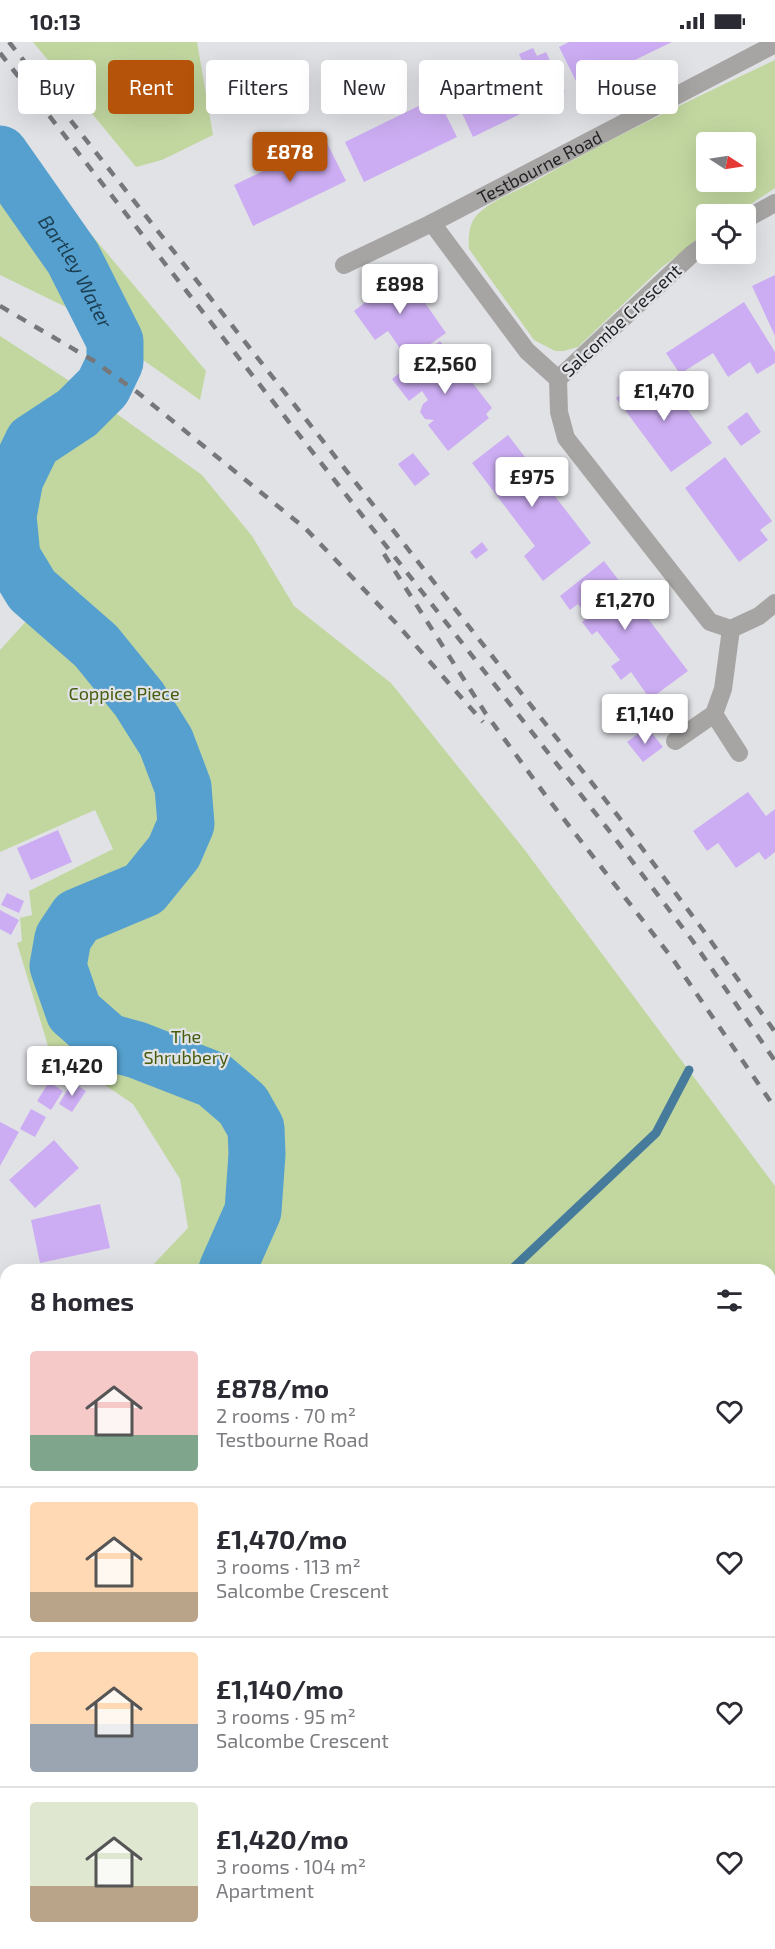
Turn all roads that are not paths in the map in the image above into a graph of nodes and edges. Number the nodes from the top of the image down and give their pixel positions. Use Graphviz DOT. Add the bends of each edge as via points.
graph roads {
  1 [pos="775,44"];
  2 [pos="775,203"];
  3 [pos="756,213"];
  4 [pos="432,223"];
  5 [pos="696,251"];
  6 [pos="344,264"];
  7 [pos="558,379"];
  8 [pos="775,603"];
  9 [pos="731,629"];
  10 [pos="714,714"];
  11 [pos="675,741"];
  12 [pos="739,753"];
  1 -- 4 [label="street, Testbourne Road"];
  2 -- 3 [label="street"];
  4 -- 6 [label="street, Testbourne Road"];
  4 -- 7 [label="street" via="527,351"];
  5 -- 7 [label="street, Salcombe Crescent"];
  7 -- 9 [label="street, Salcombe Crescent" via="559,412 566,438 710,622"];
  8 -- 9 [label="street" via="759,616"];
  9 -- 10 [label="street" via="723,689"];
  10 -- 11 [label="street"];
  10 -- 12 [label="street"];
}
